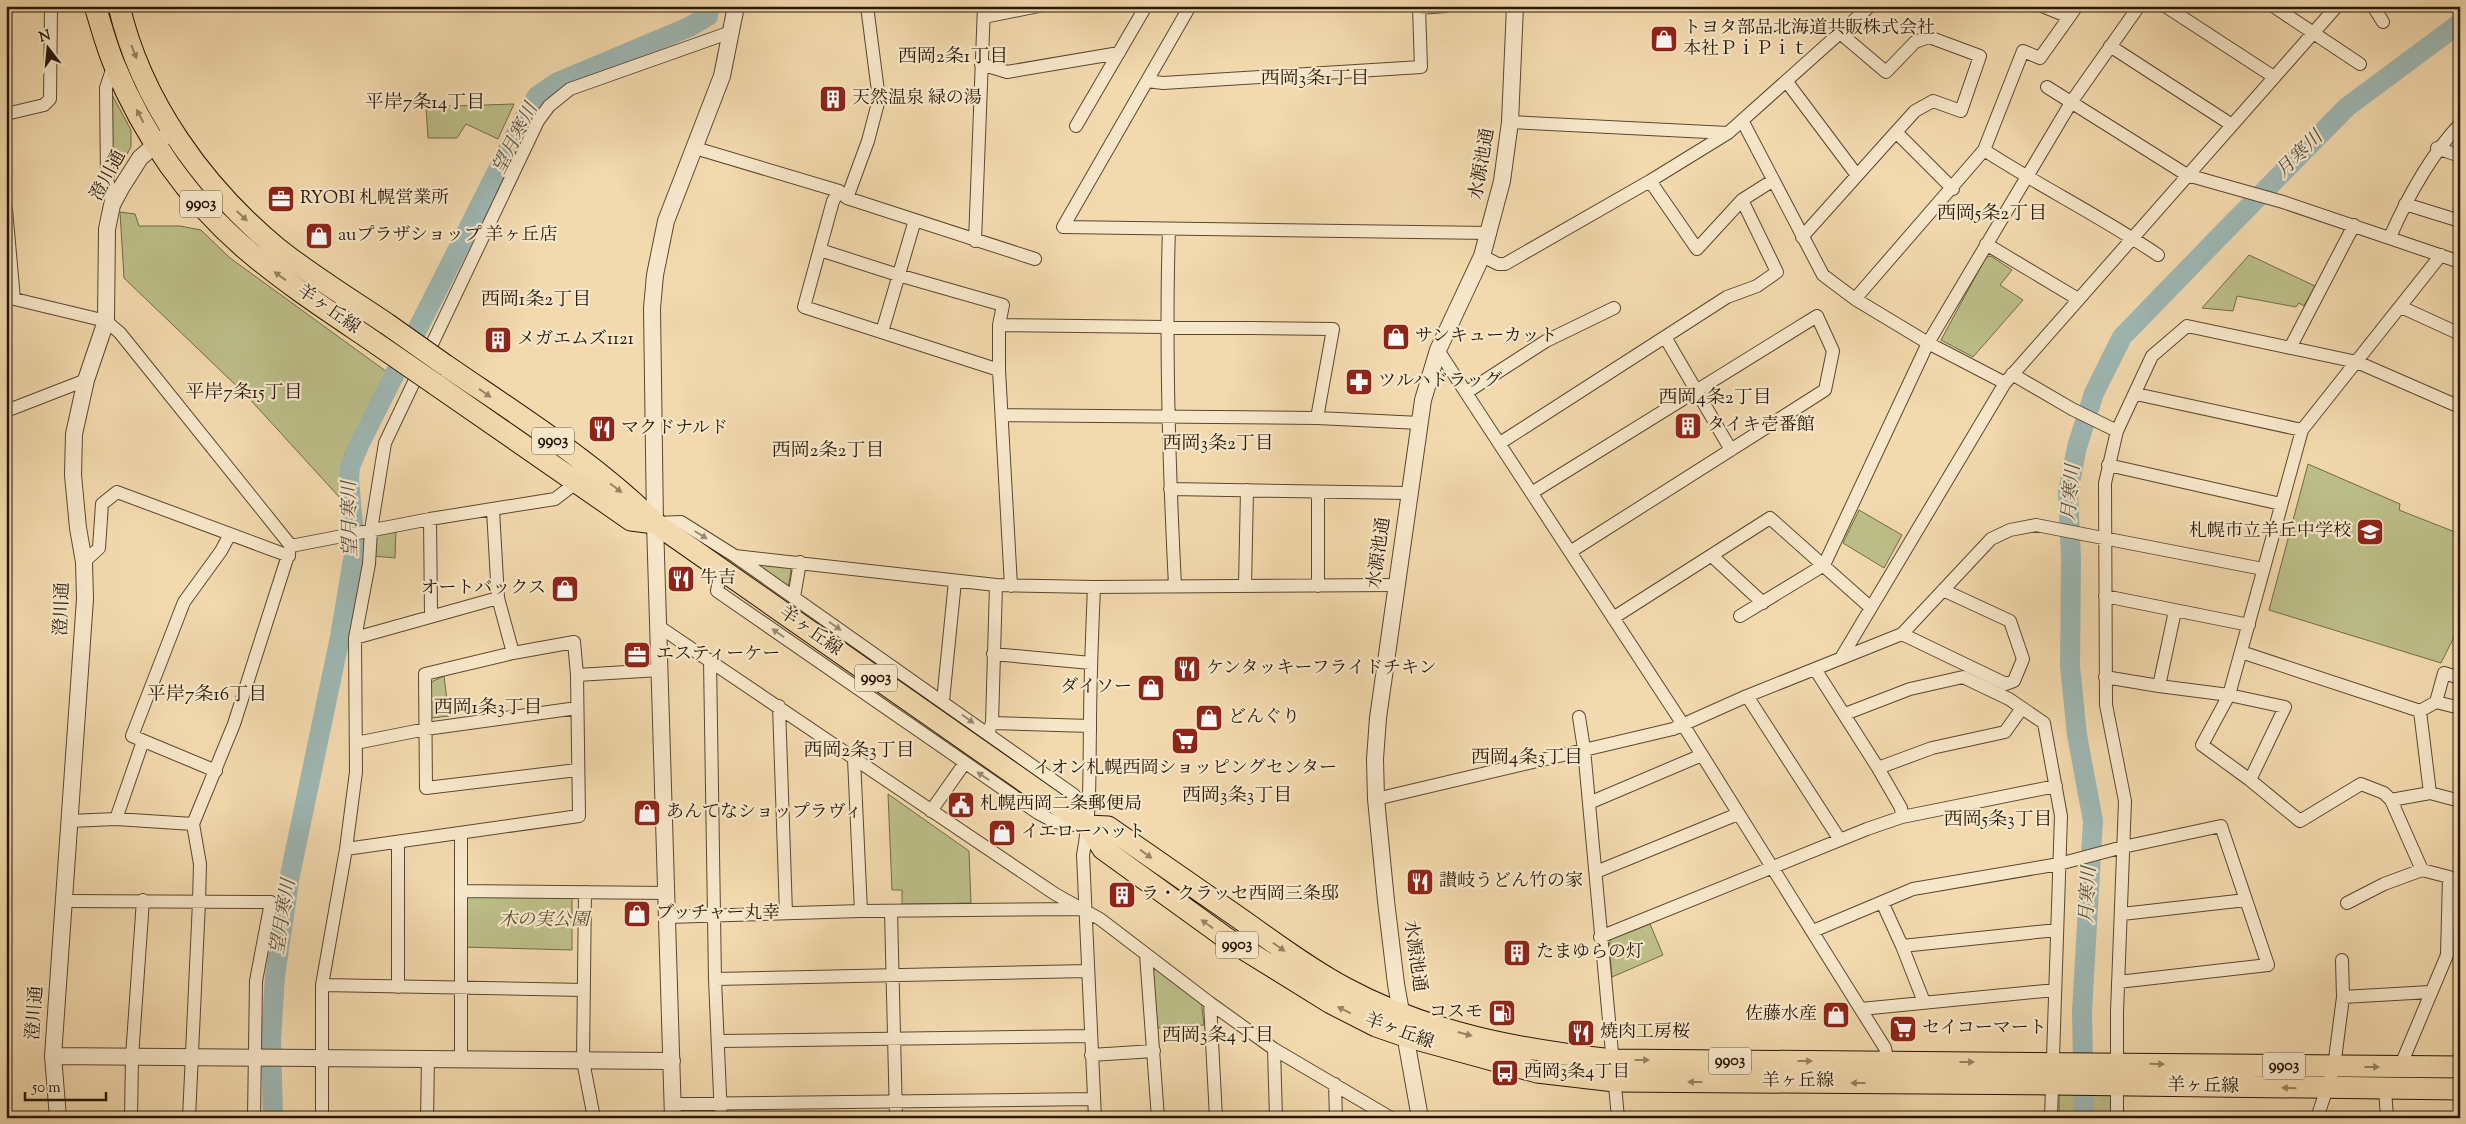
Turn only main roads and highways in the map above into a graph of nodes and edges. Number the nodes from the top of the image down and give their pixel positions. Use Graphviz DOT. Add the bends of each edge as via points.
graph roads {
  1 [pos="95,6"];
  2 [pos="119,6"];
  3 [pos="655,523"];
  4 [pos="1088,826"];
  5 [pos="2460,1068"];
  6 [pos="2460,1090"];
  3 -- 1 [label="main road, 羊ヶ丘線 / 9903, one-way, bridge" via="632,520 305,295 246,250 196,198 156,144 114,64"];
  2 -- 3 [label="main road, 羊ヶ丘線 / 9903, one-way, bridge" via="144,76 173,130 217,190 259,232 300,265 524,420 623,493"];
  3 -- 4 [label="main road, 羊ヶ丘線 / 9903" via="728,563"];
  4 -- 5 [label="main road, 羊ヶ丘線 / 9903, one-way" via="1108,827 1284,951 1346,988 1437,1027 1537,1051 1613,1060"];
  6 -- 4 [label="main road, 羊ヶ丘線 / 9903, one-way" via="1615,1081 1537,1072 1405,1036 1376,1026 1331,1003 1226,938 1103,849"];
}
